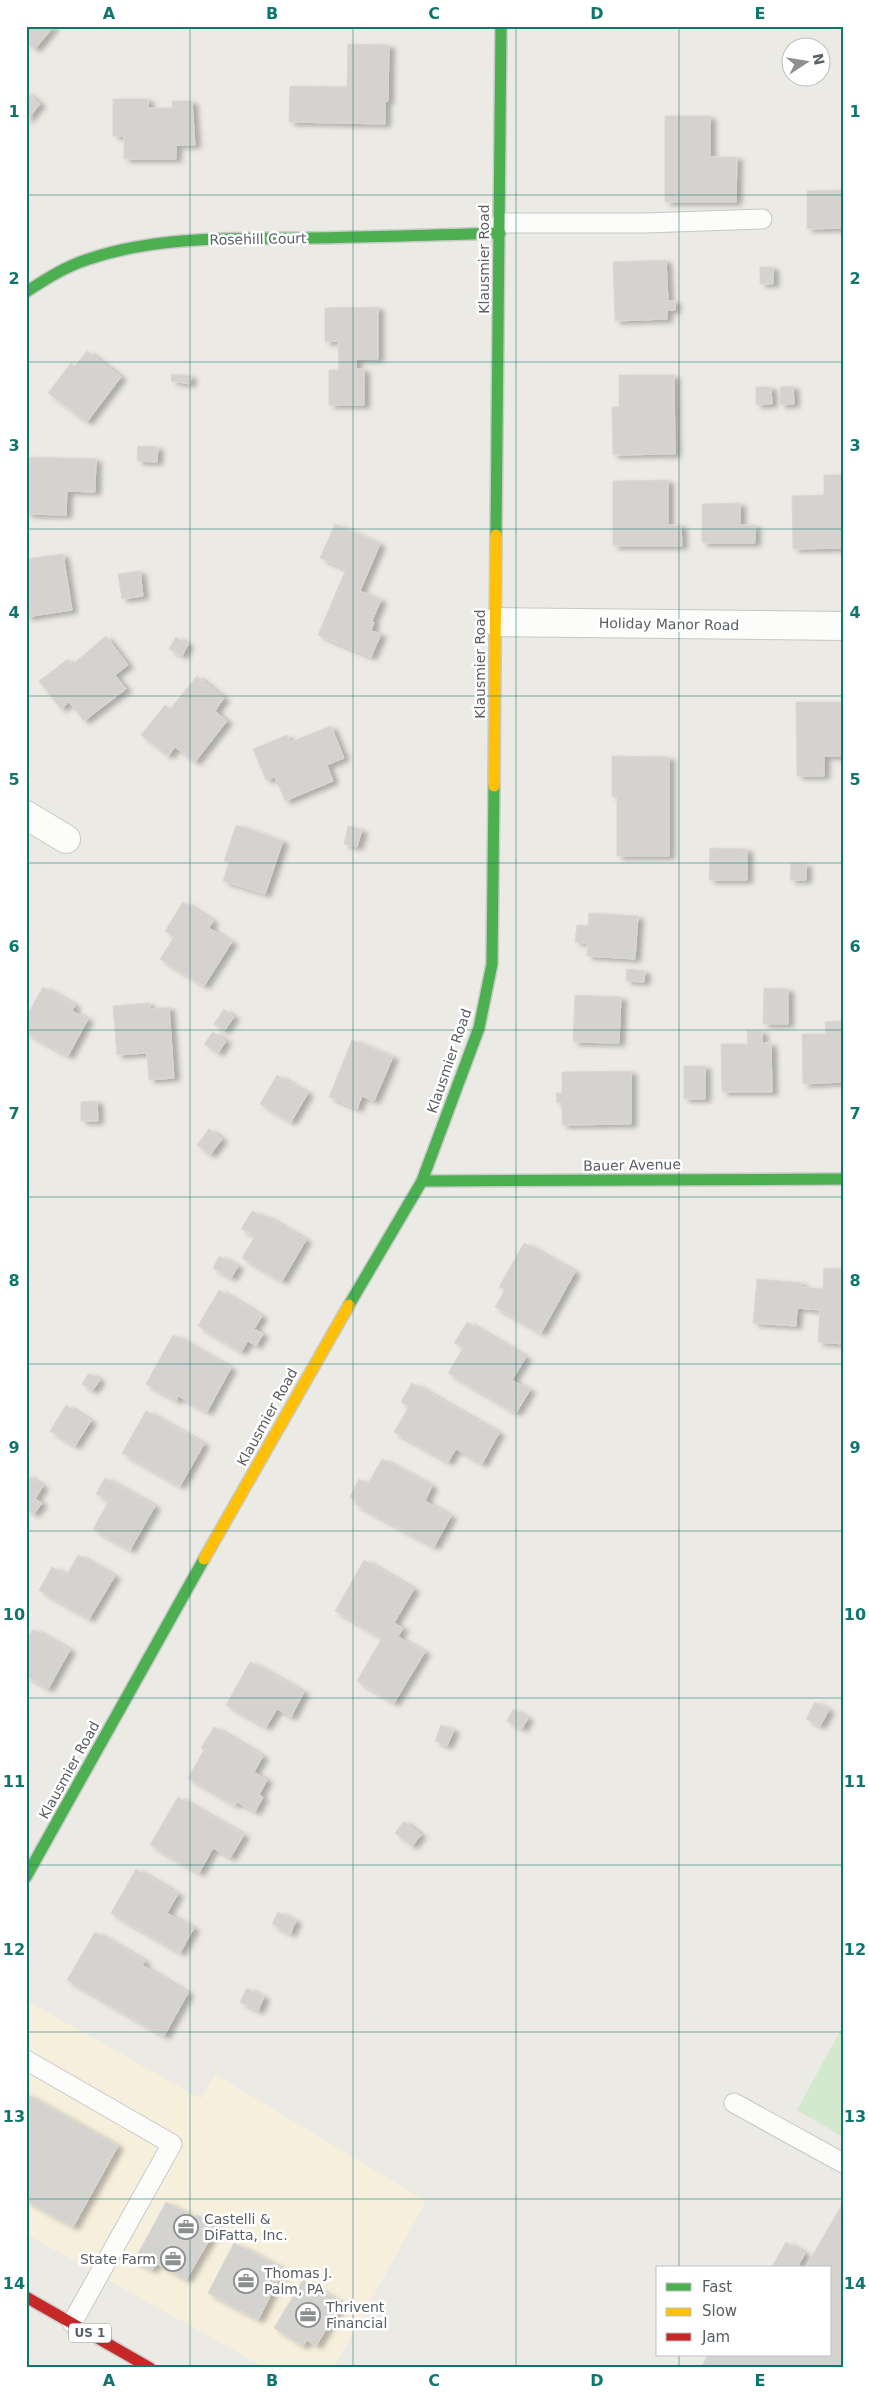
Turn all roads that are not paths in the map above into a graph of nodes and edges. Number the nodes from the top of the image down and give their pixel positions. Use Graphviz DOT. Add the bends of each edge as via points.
graph roads {
  1 [pos="501,26"];
  2 [pos="762,218"];
  3 [pos="500,228"];
  4 [pos="26,292"];
  5 [pos="496,622"];
  6 [pos="843,626"];
  7 [pos="26,815"];
  8 [pos="66,839"];
  9 [pos="843,1179"];
  10 [pos="422,1181"];
  11 [pos="26,1877"];
  12 [pos="26,2060"];
  13 [pos="734,2103"];
  14 [pos="843,2163"];
  15 [pos="27,2298"];
  16 [pos="72,2323"];
  17 [pos="150,2368"];
  1 -- 3 [label="main road, Klausmier Road"];
  2 -- 3 [label="lane"];
  3 -- 4 [label="main road, Rosehill Court" via="172,242 79,261"];
  3 -- 5 [label="main road, Klausmier Road"];
  5 -- 6 [label="street, Holiday Manor Road"];
  5 -- 10 [label="main road, Klausmier Road" via="492,964 479,1028"];
  7 -- 8 [label="street"];
  9 -- 10 [label="main road, Bauer Avenue"];
  10 -- 11 [label="main road, Klausmier Road" via="330,1336"];
  12 -- 16 [label="lane" via="172,2144"];
  13 -- 14 [label="lane"];
  15 -- 16 [label="main road, US 1"];
  16 -- 17 [label="main road, US 1"];
}
